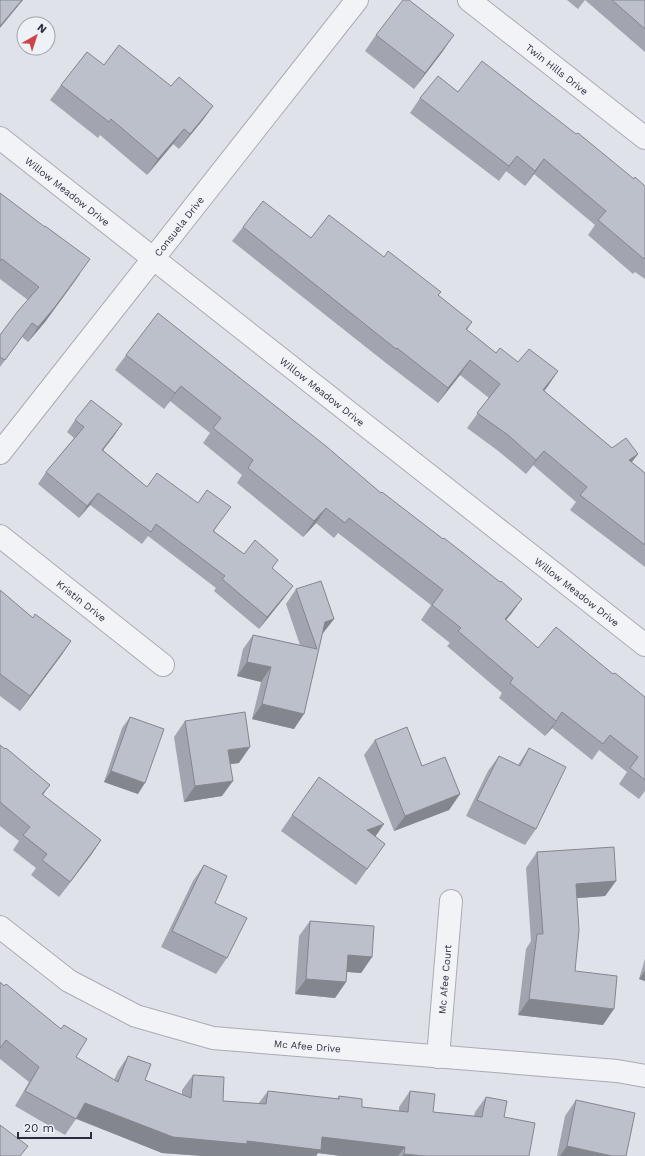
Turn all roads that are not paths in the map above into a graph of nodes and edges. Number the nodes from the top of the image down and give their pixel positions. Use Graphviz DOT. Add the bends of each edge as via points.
graph roads {
  1 [pos="357,0"];
  2 [pos="468,0"];
  3 [pos="0,138"];
  4 [pos="645,138"];
  5 [pos="154,258"];
  6 [pos="0,453"];
  7 [pos="0,536"];
  8 [pos="645,645"];
  9 [pos="163,664"];
  10 [pos="451,901"];
  11 [pos="0,927"];
  12 [pos="438,1057"];
  13 [pos="645,1076"];
  1 -- 5 [label="street, Consuela Drive"];
  2 -- 4 [label="street, Twin Hills Drive"];
  3 -- 5 [label="street, Willow Meadow Drive"];
  5 -- 6 [label="street, Consuela Drive"];
  5 -- 8 [label="street, Willow Meadow Drive"];
  7 -- 9 [label="street, Kristin Drive"];
  10 -- 12 [label="street, Mc Afee Court"];
  11 -- 12 [label="street, Mc Afee Drive" via="69,981 136,1016 213,1038"];
  12 -- 13 [label="street, Mc Afee Drive" via="617,1071"];
}
